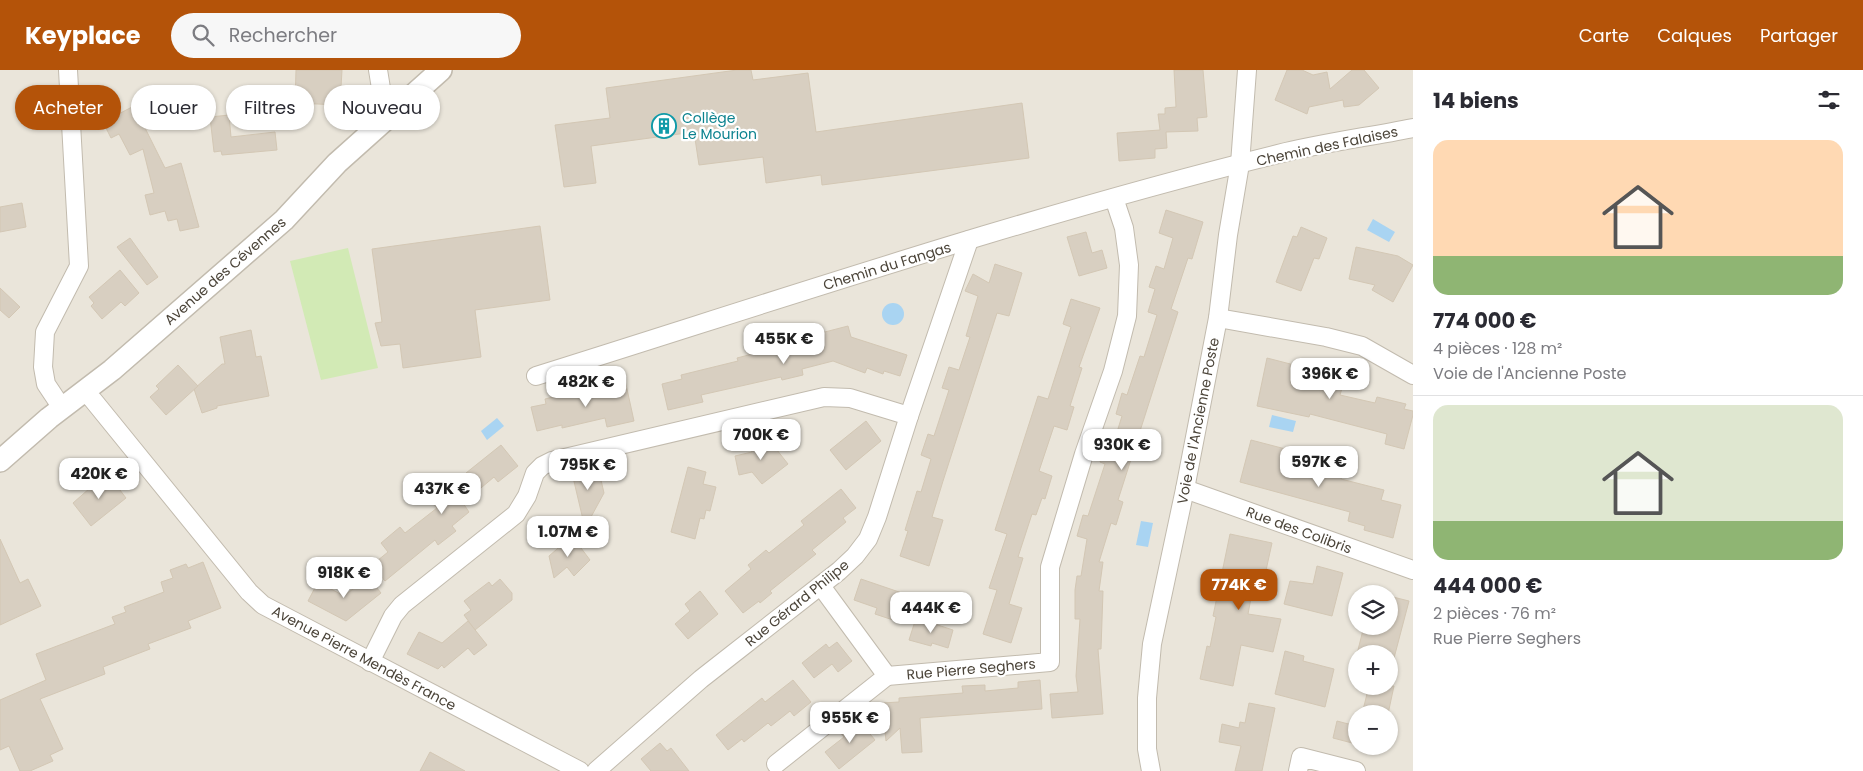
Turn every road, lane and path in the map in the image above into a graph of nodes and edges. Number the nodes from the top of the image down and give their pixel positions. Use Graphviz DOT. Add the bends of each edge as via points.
graph roads {
  1 [pos="68,70"];
  2 [pos="378,70"];
  3 [pos="441,70"];
  4 [pos="1247,70"];
  5 [pos="380,85"];
  6 [pos="424,85"];
  7 [pos="1413,128"];
  8 [pos="375,130"];
  9 [pos="1240,164"];
  10 [pos="1114,198"];
  11 [pos="969,240"];
  12 [pos="1218,318"];
  13 [pos="1413,375"];
  14 [pos="536,376"];
  15 [pos="84,391"];
  16 [pos="62,408"];
  17 [pos="908,416"];
  18 [pos="0,461"];
  19 [pos="1185,489"];
  20 [pos="1413,570"];
  21 [pos="821,586"];
  22 [pos="370,662"];
  23 [pos="888,676"];
  24 [pos="776,764"];
  25 [pos="580,771"];
  26 [pos="596,771"];
  27 [pos="1151,771"];
  28 [pos="1298,771"];
  29 [pos="1356,771"];
  1 -- 16 [label="street" via="79,266 45,332 43,367 46,384"];
  2 -- 5 [label="street"];
  3 -- 6 [label="street, Avenue des Cévennes"];
  4 -- 9 [label="street, Voie de l'Ancienne Poste"];
  7 -- 9 [label="street, Chemin des Falaises"];
  8 -- 15 [label="street, Avenue des Cévennes" via="337,163 284,220"];
  9 -- 10 [label="street, Chemin du Fangas"];
  9 -- 12 [label="street, Voie de l'Ancienne Poste"];
  10 -- 11 [label="street, Chemin du Fangas"];
  10 -- 23 [label="street, Rue Pierre Seghers" via="1124,228 1129,265 1127,316 1050,567 1050,662"];
  11 -- 14 [label="street, Chemin du Fangas"];
  11 -- 17 [label="street, Rue Gérard Philipe"];
  12 -- 13 [label="street" via="1362,346"];
  12 -- 19 [label="street, Voie de l'Ancienne Poste"];
  15 -- 16 [label="street, Avenue des Cévennes"];
  15 -- 22 [label="street, Avenue Pierre Mendès France" via="249,592 279,614"];
  16 -- 18 [label="street, Avenue des Cévennes"];
  17 -- 21 [label="street, Rue Gérard Philipe" via="890,482 868,539 855,556"];
  17 -- 22 [label="street" via="850,398 824,397 552,461 534,473 527,496 516,514 402,605"];
  19 -- 20 [label="street, Rue des Colibris"];
  19 -- 27 [label="street, Voie de l'Ancienne Poste" via="1152,644 1147,750"];
  21 -- 23 [label="street, Rue Pierre Seghers"];
  21 -- 26 [label="street, Rue Gérard Philipe" via="701,679"];
  22 -- 25 [label="street, Avenue Pierre Mendès France"];
  23 -- 24 [label="street"];
  28 -- 29 [label="street" via="1301,757"];
}
